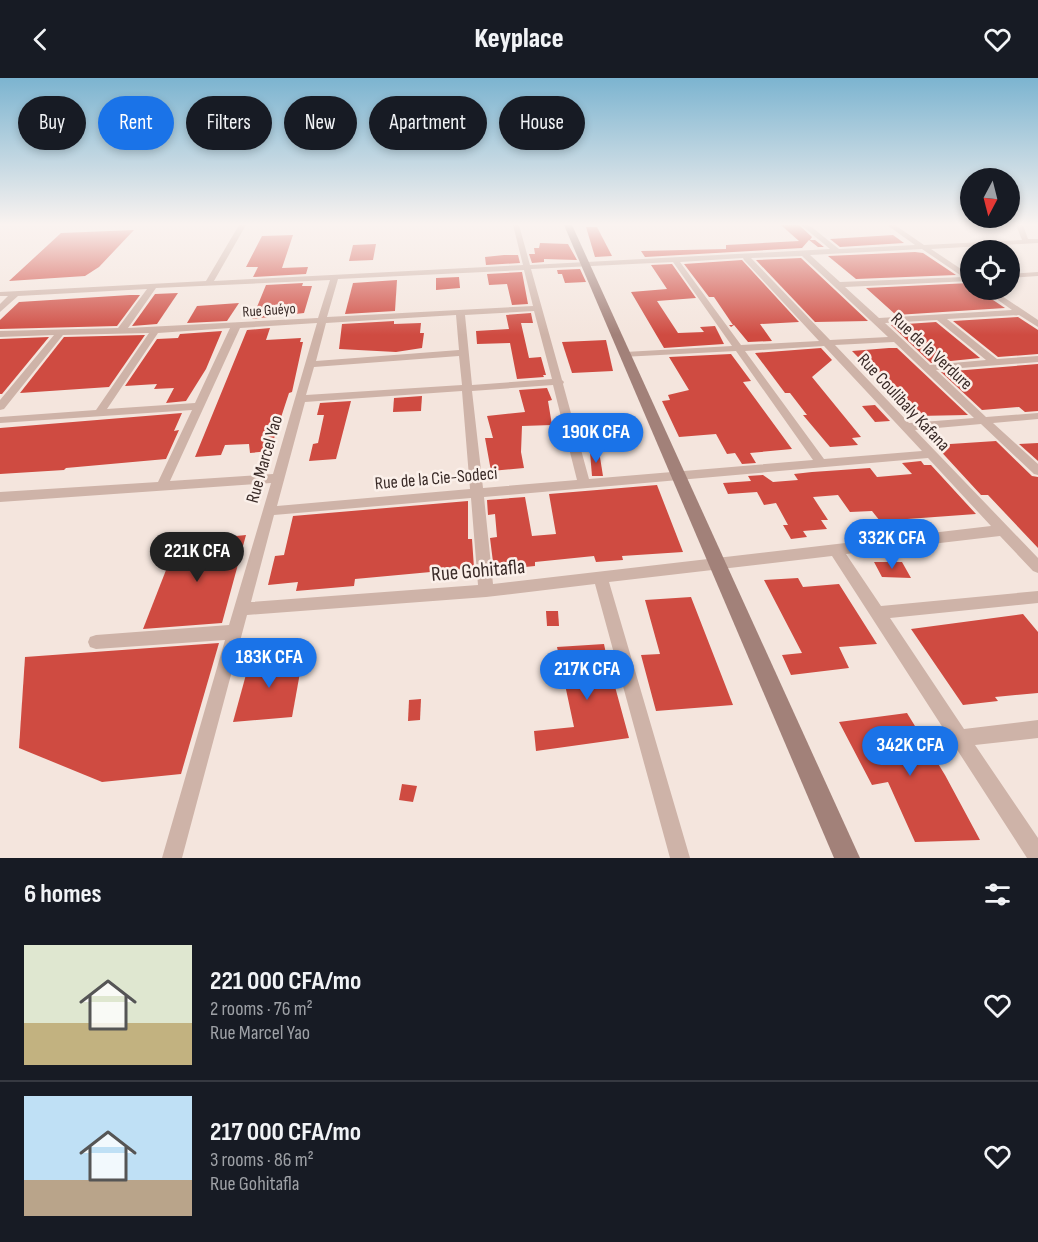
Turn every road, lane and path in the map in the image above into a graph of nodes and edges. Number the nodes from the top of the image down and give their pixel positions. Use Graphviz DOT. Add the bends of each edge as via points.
graph roads {
  1 [pos="221,261"];
  2 [pos="527,261"];
  3 [pos="584,261"];
  4 [pos="667,261"];
  5 [pos="676,261"];
  6 [pos="750,261"];
  7 [pos="813,261"];
  8 [pos="945,261"];
  9 [pos="586,265"];
  10 [pos="529,268"];
  11 [pos="960,271"];
  12 [pos="1038,274"];
  13 [pos="1020,275"];
  14 [pos="334,278"];
  15 [pos="960,279"];
  16 [pos="208,284"];
  17 [pos="838,285"];
  18 [pos="153,287"];
  19 [pos="0,294"];
  20 [pos="15,294"];
  21 [pos="1003,300"];
  22 [pos="539,308"];
  23 [pos="0,309"];
  24 [pos="460,312"];
  25 [pos="1022,312"];
  26 [pos="939,317"];
  27 [pos="323,320"];
  28 [pos="876,321"];
  29 [pos="1038,324"];
  30 [pos="236,326"];
  31 [pos="155,330"];
  32 [pos="63,331"];
  33 [pos="122,331"];
  34 [pos="0,334"];
  35 [pos="894,339"];
  36 [pos="827,342"];
  37 [pos="739,348"];
  38 [pos="463,353"];
  39 [pos="625,355"];
  40 [pos="1038,359"];
  41 [pos="995,363"];
  42 [pos="311,364"];
  43 [pos="926,368"];
  44 [pos="559,382"];
  45 [pos="466,388"];
  46 [pos="301,399"];
  47 [pos="200,406"];
  48 [pos="0,407"];
  49 [pos="99,413"];
  50 [pos="1038,416"];
  51 [pos="0,420"];
  52 [pos="983,420"];
  53 [pos="905,427"];
  54 [pos="930,454"];
  55 [pos="821,463"];
  56 [pos="1038,471"];
  57 [pos="678,476"];
  58 [pos="279,478"];
  59 [pos="584,484"];
  60 [pos="162,486"];
  61 [pos="477,493"];
  62 [pos="0,497"];
  63 [pos="270,511"];
  64 [pos="1003,530"];
  65 [pos="836,550"];
  66 [pos="717,565"];
  67 [pos="1038,567"];
  68 [pos="601,578"];
  69 [pos="486,591"];
  70 [pos="1038,597"];
  71 [pos="242,609"];
  72 [pos="878,613"];
  73 [pos="236,632"];
  74 [pos="96,642"];
  75 [pos="1038,729"];
  76 [pos="961,738"];
  77 [pos="1038,856"];
  78 [pos="171,858"];
  79 [pos="680,858"];
  80 [pos="847,858"];
  1 -- 16 [label="street"];
  2 -- 10 [label="street"];
  3 -- 9 [label="street"];
  4 -- 9 [label="street"];
  5 -- 37 [label="street"];
  6 -- 36 [label="street, Rue Coulibaly Kafana"];
  7 -- 17 [label="street, Rue de la Verdure"];
  8 -- 11 [label="street"];
  9 -- 10 [label="street"];
  9 -- 39 [label="street"];
  10 -- 14 [label="street"];
  10 -- 22 [label="street"];
  12 -- 13 [label="street"];
  14 -- 16 [label="street"];
  14 -- 27 [label="street, Rue Marcel Yao"];
  15 -- 17 [label="street"];
  16 -- 18 [label="street"];
  17 -- 28 [label="street, Rue de la Verdure"];
  18 -- 20 [label="street"];
  18 -- 33 [label="street"];
  19 -- 20 [label="street"];
  20 -- 23 [label="street"];
  21 -- 25 [label="street"];
  22 -- 24 [label="street, Rue Guéyo"];
  22 -- 44 [label="street"];
  24 -- 27 [label="street, Rue Guéyo"];
  24 -- 38 [label="street"];
  25 -- 26 [label="street"];
  25 -- 29 [label="street"];
  26 -- 28 [label="street"];
  26 -- 41 [label="street"];
  27 -- 30 [label="street, Rue Guéyo"];
  27 -- 42 [label="street, Rue Marcel Yao"];
  28 -- 35 [label="street, Rue de la Verdure"];
  30 -- 31 [label="street, Rue Guéyo"];
  30 -- 47 [label="street"];
  31 -- 33 [label="street, Rue Guéyo"];
  31 -- 49 [label="street"];
  32 -- 33 [label="street, Rue Guéyo"];
  32 -- 34 [label="street, Rue Guéyo"];
  32 -- 48 [label="street"];
  35 -- 36 [label="street"];
  35 -- 43 [label="street, Rue de la Verdure"];
  36 -- 37 [label="street"];
  36 -- 53 [label="street, Rue Coulibaly Kafana"];
  37 -- 39 [label="street"];
  37 -- 55 [label="street"];
  38 -- 42 [label="street"];
  38 -- 45 [label="street"];
  39 -- 57 [label="street"];
  40 -- 41 [label="street"];
  41 -- 43 [label="street"];
  42 -- 46 [label="street, Rue Marcel Yao"];
  43 -- 52 [label="street, Rue de la Verdure"];
  44 -- 45 [label="street"];
  44 -- 59 [label="street"];
  45 -- 46 [label="street"];
  45 -- 61 [label="street"];
  46 -- 58 [label="street, Rue Marcel Yao"];
  47 -- 49 [label="street"];
  47 -- 60 [label="street"];
  49 -- 51 [label="street"];
  50 -- 52 [label="street"];
  52 -- 53 [label="street"];
  52 -- 56 [label="street, Rue de la Verdure"];
  53 -- 54 [label="street, Rue Coulibaly Kafana"];
  54 -- 55 [label="street, Rue de la Cie-Sodeci"];
  54 -- 64 [label="street, Rue Coulibaly Kafana"];
  55 -- 57 [label="street, Rue de la Cie-Sodeci"];
  57 -- 59 [label="street, Rue de la Cie-Sodeci"];
  57 -- 66 [label="street"];
  58 -- 60 [label="street"];
  58 -- 63 [label="street, Rue Marcel Yao"];
  59 -- 61 [label="street, Rue de la Cie-Sodeci"];
  60 -- 62 [label="street"];
  61 -- 63 [label="street, Rue de la Cie-Sodeci"];
  61 -- 69 [label="street"];
  63 -- 71 [label="street, Rue Marcel Yao"];
  64 -- 65 [label="street, Rue Gohitafla"];
  64 -- 67 [label="street, Rue Coulibaly Kafana"];
  65 -- 66 [label="street, Rue Gohitafla"];
  65 -- 72 [label="street"];
  66 -- 68 [label="street, Rue Gohitafla"];
  66 -- 80 [label="street"];
  68 -- 69 [label="street, Rue Gohitafla"];
  68 -- 79 [label="street"];
  69 -- 71 [label="street, Rue Gohitafla"];
  70 -- 72 [label="street"];
  71 -- 73 [label="street, Rue Marcel Yao"];
  72 -- 76 [label="street"];
  73 -- 74 [label="street"];
  73 -- 78 [label="street, Rue Marcel Yao"];
  75 -- 76 [label="street"];
  76 -- 77 [label="street"];
}
